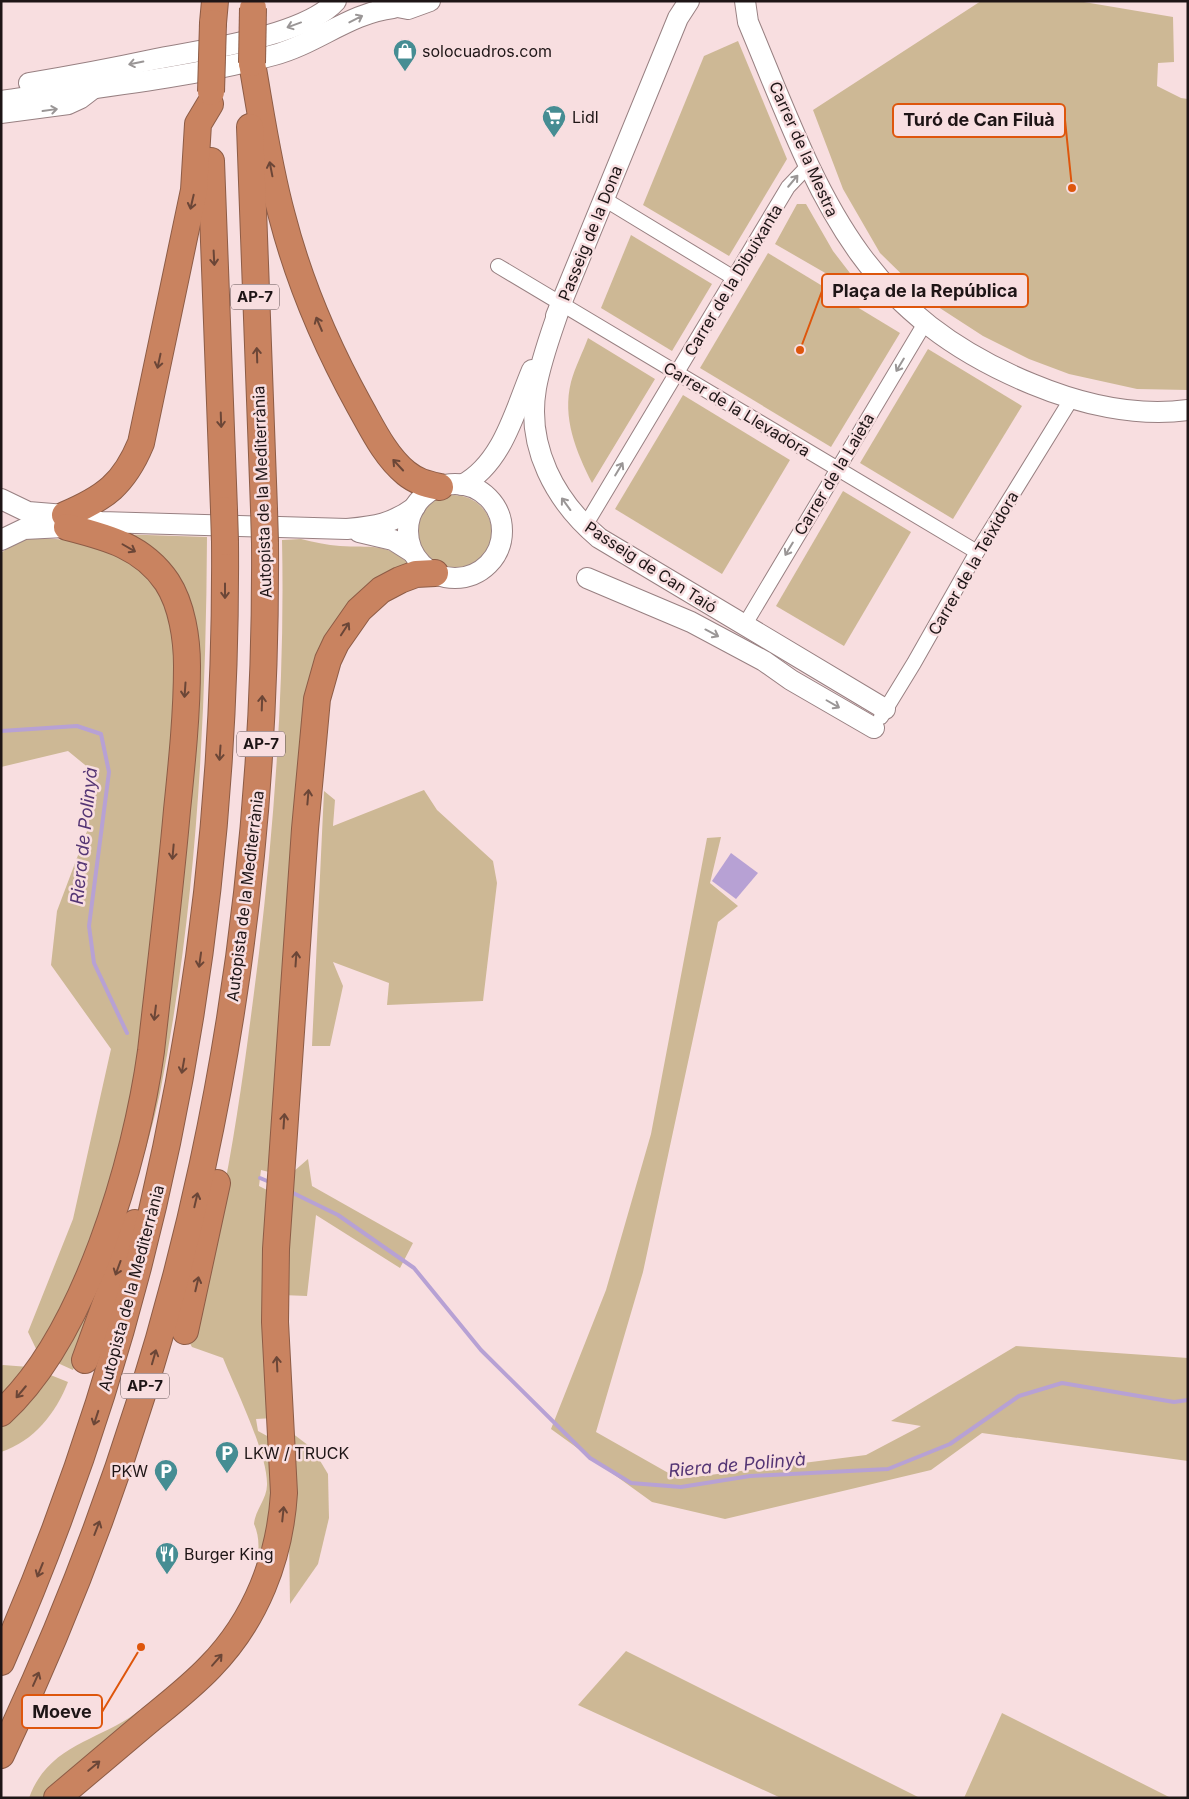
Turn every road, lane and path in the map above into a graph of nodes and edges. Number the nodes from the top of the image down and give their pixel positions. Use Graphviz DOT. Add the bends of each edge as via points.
graph roads {
  1 [pos="336,1"];
  2 [pos="430,1"];
  3 [pos="733,1"];
  4 [pos="745,1"];
  5 [pos="384,4"];
  6 [pos="684,4"];
  7 [pos="254,5"];
  8 [pos="214,12"];
  9 [pos="748,22"];
  10 [pos="253,78"];
  11 [pos="101,86"];
  12 [pos="1,88"];
  13 [pos="210,98"];
  14 [pos="1,101"];
  15 [pos="1,116"];
  16 [pos="808,166"];
  17 [pos="604,199"];
  18 [pos="498,266"];
  19 [pos="734,278"];
  20 [pos="561,304"];
  21 [pos="925,323"];
  22 [pos="677,373"];
  23 [pos="1072,398"];
  24 [pos="1188,410"];
  25 [pos="496,455"];
  26 [pos="837,469"];
  27 [pos="451,486"];
  28 [pos="1,499"];
  29 [pos="416,506"];
  30 [pos="495,507"];
  31 [pos="66,521"];
  32 [pos="585,526"];
  33 [pos="347,529"];
  34 [pos="2,540"];
  35 [pos="412,552"];
  36 [pos="977,552"];
  37 [pos="434,573"];
  38 [pos="744,626"];
  39 [pos="879,705"];
  40 [pos="874,728"];
  41 [pos="234,1001"];
  42 [pos="172,1124"];
  43 [pos="185,1331"];
  44 [pos="85,1360"];
  45 [pos="1,1413"];
  46 [pos="1,1662"];
  47 [pos="1,1754"];
  48 [pos="57,1798"];
  1 -- 12 [label="main road, one-way" via="302,23 233,44"];
  2 -- 5 [label="main road" via="408,9"];
  3 -- 9 [label="main road, Carrer de la Mestra"];
  4 -- 9 [label="main road, Carrer de la Mestra"];
  11 -- 5 [label="main road, one-way" via="203,71 277,55 309,44"];
  6 -- 17 [label="main road, Passeig de la Dona"];
  7 -- 10 [label="highway, Autopista de la Mediterrània / AP-7, bridge"];
  8 -- 13 [label="highway, Autopista de la Mediterrània / AP-7, bridge"];
  9 -- 16 [label="main road, Carrer de la Mestra"];
  27 -- 10 [label="highway, one-way" via="423,484 391,457 370,426 322,330 281,214"];
  41 -- 10 [label="highway, Autopista de la Mediterrània / AP-7, one-way, bridge" via="260,765 265,606"];
  11 -- 14 [label="main road"];
  15 -- 11 [label="street, one-way" via="69,107 82,102"];
  13 -- 31 [label="highway, one-way" via="198,124 194,190 142,443 130,468 113,489"];
  13 -- 42 [label="highway, Autopista de la Mediterrània / AP-7, one-way, bridge" via="225,542 221,733 212,860 197,978"];
  19 -- 16 [label="street, Carrer de la Dibuixanta, one-way" via="788,187"];
  16 -- 21 [label="main road, Carrer de la Mestra" via="837,221 864,262"];
  17 -- 19 [label="street"];
  17 -- 20 [label="main road, Passeig de la Dona"];
  18 -- 20 [label="street, Carrer de la Llevadora"];
  19 -- 22 [label="street, Carrer de la Dibuixanta"];
  20 -- 22 [label="street, Carrer de la Llevadora"];
  20 -- 25 [label="main road, Passeig de la Dona"];
  32 -- 20 [label="main road, Passeig de Can Taió, one-way" via="557,493 539,449 535,422 536,388"];
  21 -- 23 [label="main road, Carrer de la Mestra" via="999,370"];
  21 -- 26 [label="street, Carrer de la Laieta, one-way"];
  22 -- 26 [label="street, Carrer de la Llevadora"];
  32 -- 22 [label="street, Carrer de la Dibuixanta, one-way"];
  23 -- 24 [label="main road, Carrer de la Mestra" via="1134,410"];
  23 -- 36 [label="street, Carrer de la Teixidora"];
  25 -- 27 [label="main road, Passeig de la Dona" via="484,470"];
  25 -- 30 [label="main road, Passeig de la Dona" via="492,479"];
  26 -- 36 [label="street, Carrer de la Llevadora"];
  26 -- 38 [label="street, Carrer de la Laieta, one-way"];
  27 -- 29 [label="main road" via="424,496"];
  27 -- 30 [label="main road" via="484,494"];
  28 -- 31 [label="main road" via="28,512"];
  28 -- 34 [label="main road" via="8,518"];
  29 -- 33 [label="main road" via="385,524"];
  29 -- 35 [label="main road" via="408,528"];
  30 -- 37 [label="main road" via="502,526 501,541 486,567 473,575 458,578"];
  31 -- 33 [label="main road"];
  31 -- 34 [label="main road" via="24,528"];
  31 -- 45 [label="highway, one-way" via="132,548 157,570 173,594 179,609 187,666 181,771 146,1087 130,1154 107,1228 79,1295 43,1363"];
  32 -- 38 [label="main road, Passeig de Can Taió" via="599,538"];
  33 -- 35 [label="main road" via="393,540"];
  35 -- 37 [label="main road"];
  36 -- 39 [label="street, Carrer de la Teixidora"];
  48 -- 37 [label="highway, one-way" via="197,1680 226,1650 264,1587 279,1538 284,1493 274,1293 315,718 322,680 336,643 348,624 369,599 406,577"];
  38 -- 39 [label="main road, Passeig de Can Taió"];
  39 -- 40 [label="street, Carrer de la Teixidora"];
  39 -- 40 [label="main road, Passeig de Can Taió, one-way" via="856,700 718,620 647,588 589,572 764,661"];
  43 -- 41 [label="highway, one-way" via="226,1136"];
  47 -- 41 [label="highway, Autopista de la Mediterrània / AP-7, one-way" via="50,1649 112,1486 149,1374 192,1218"];
  42 -- 44 [label="highway, one-way"];
  42 -- 46 [label="highway, Autopista de la Mediterrània / AP-7, one-way" via="132,1295 107,1383 53,1538"];
}
